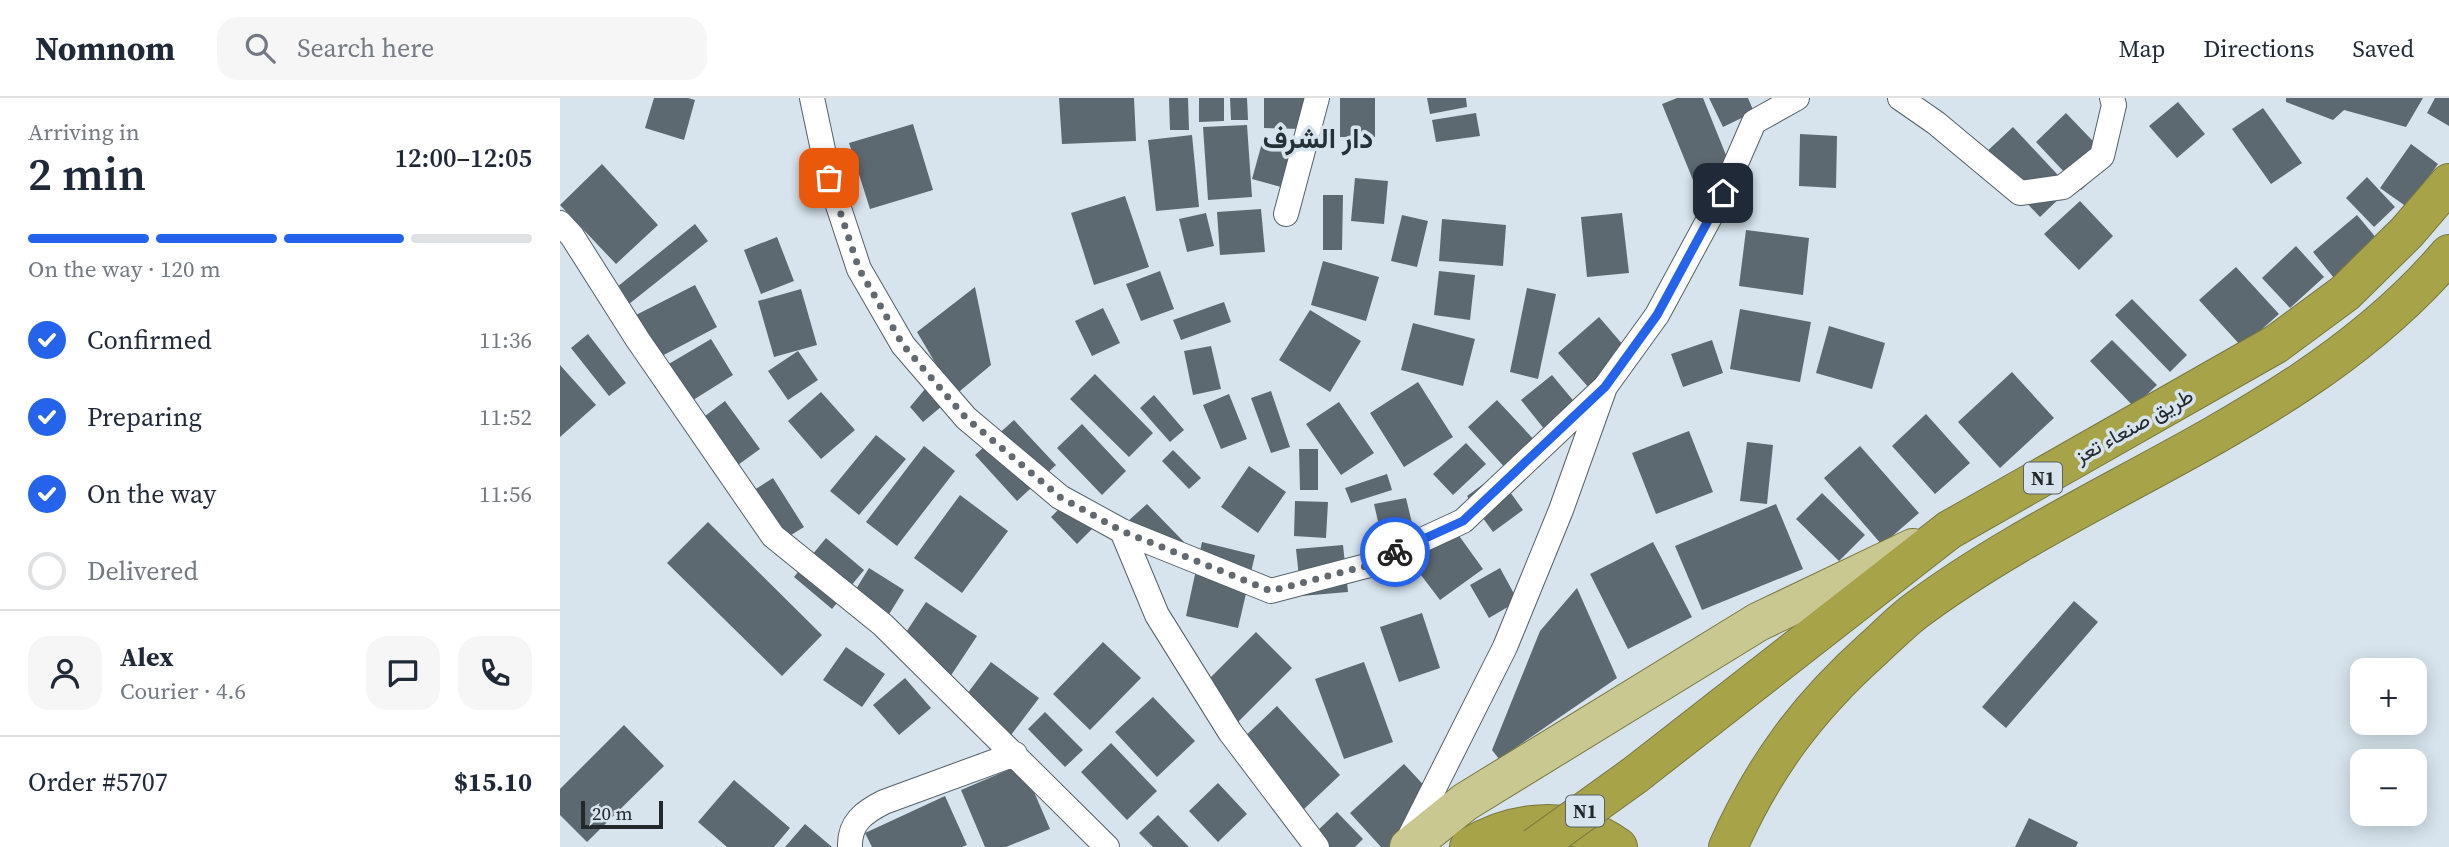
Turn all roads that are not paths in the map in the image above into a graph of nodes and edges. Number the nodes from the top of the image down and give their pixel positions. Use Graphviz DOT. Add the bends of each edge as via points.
graph roads {
  1 [pos="812,98"];
  2 [pos="1317,98"];
  3 [pos="1797,98"];
  4 [pos="1899,98"];
  5 [pos="2112,98"];
  6 [pos="2449,183"];
  7 [pos="1286,214"];
  8 [pos="560,223"];
  9 [pos="2449,254"];
  10 [pos="1605,387"];
  11 [pos="1949,530"];
  12 [pos="1122,531"];
  13 [pos="1015,754"];
  14 [pos="850,847"];
  15 [pos="1107,847"];
  16 [pos="1317,847"];
  17 [pos="1407,847"];
  18 [pos="1469,847"];
  19 [pos="1535,847"];
  20 [pos="1618,847"];
  21 [pos="1728,847"];
  1 -- 12 [label="street" via="829,178 859,269 903,345 966,418 1060,497"];
  2 -- 7 [label="street"];
  3 -- 10 [label="street" via="1754,122 1723,193 1657,315"];
  4 -- 5 [label="street" via="2020,193 2063,187 2102,156"];
  6 -- 11 [label="highway, طريق صنعاء تعز / N1" via="2346,293 2276,344"];
  8 -- 13 [label="street" via="773,536 883,625"];
  9 -- 21 [label="highway, N1" via="2378,324 2304,381 1991,560 1912,614 1840,679 1787,741 1748,802"];
  10 -- 12 [label="street" via="1463,521 1366,566 1271,591"];
  10 -- 17 [label="street" via="1505,647"];
  11 -- 17 [label="main road" via="1758,622 1465,802"];
  11 -- 19 [label="highway, طريق صنعاء تعز / N1, bridge" via="1635,775"];
  12 -- 16 [label="street" via="1157,615 1230,732"];
  13 -- 14 [label="street" via="863,812 850,836"];
  13 -- 15 [label="street"];
  18 -- 20 [label="highway" via="1513,828 1555,823 1600,835"];
}
